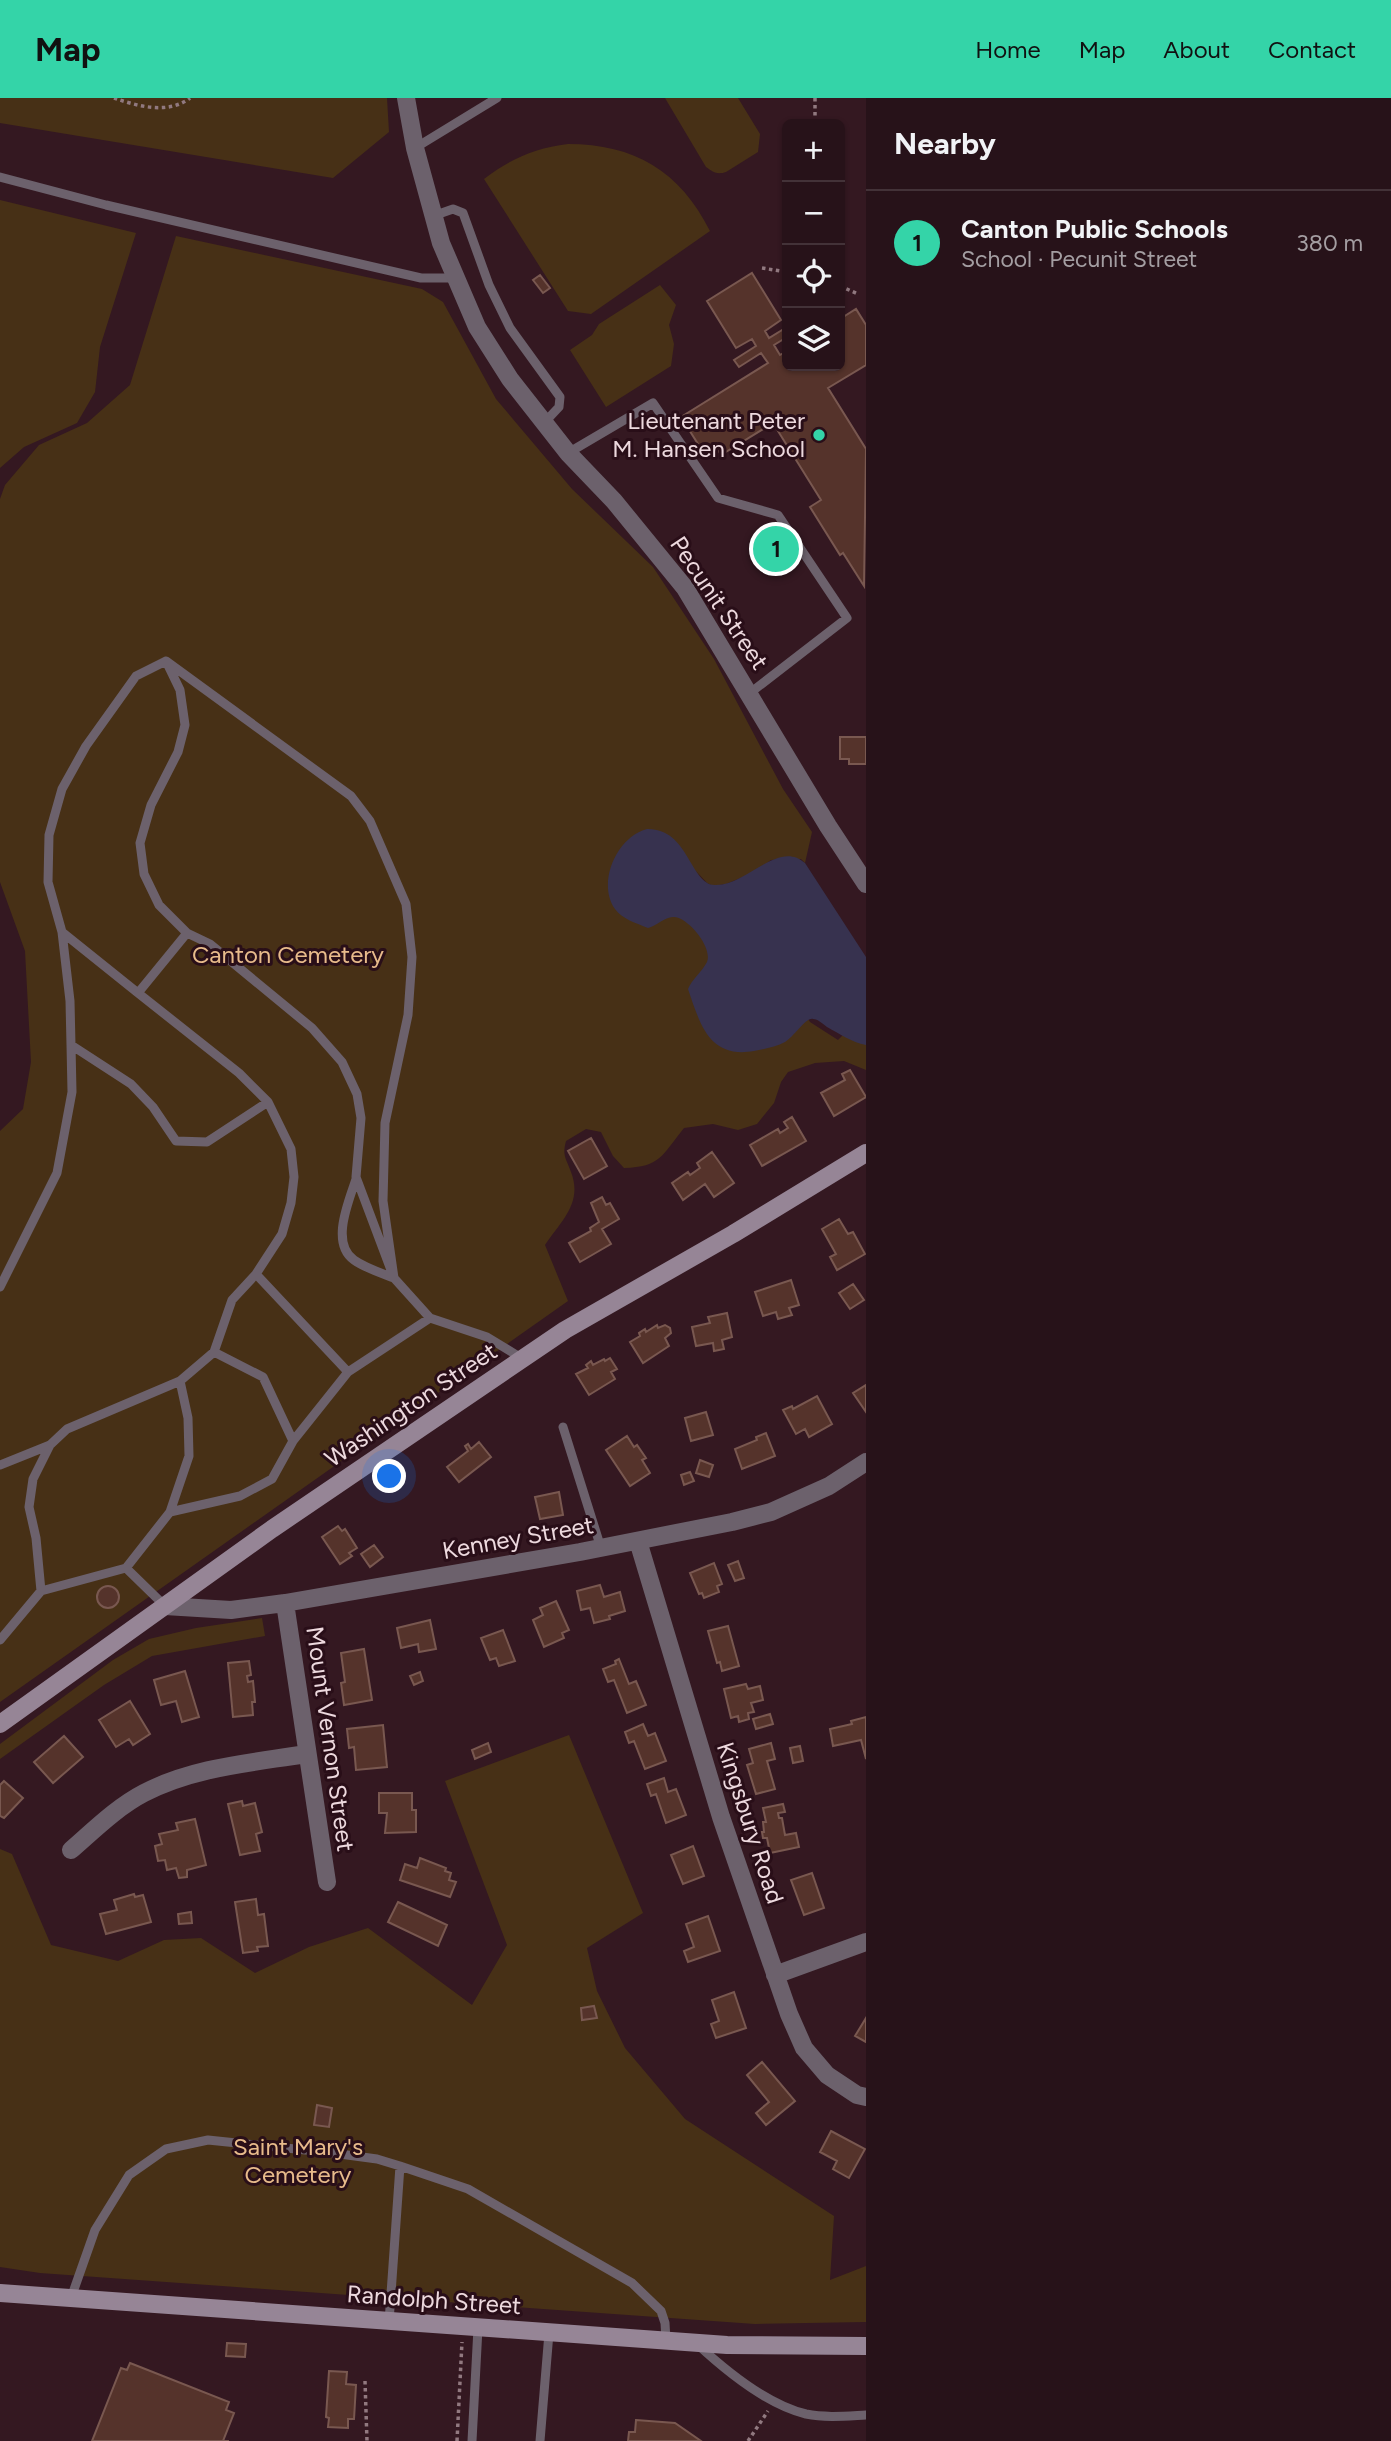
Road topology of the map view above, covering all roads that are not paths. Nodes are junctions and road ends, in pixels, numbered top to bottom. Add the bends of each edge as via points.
1 (406, 98) edge
2 (497, 98) edge
3 (415, 148) junction
4 (0, 177) edge
5 (433, 216) junction
6 (455, 278) junction
7 (544, 423) junction
8 (568, 453) junction
9 (166, 661) junction
10 (750, 693) junction
11 (866, 882) edge
12 (62, 932) junction
13 (187, 933) junction
14 (138, 993) junction
15 (71, 1045) junction
16 (268, 1102) junction
17 (866, 1153) edge
18 (356, 1177) junction
19 (256, 1274) junction
20 (394, 1278) junction
21 (0, 1287) edge
22 (430, 1318) junction
23 (214, 1352) junction
24 (523, 1359) junction
25 (348, 1371) junction
26 (180, 1381) junction
27 (563, 1427) dead end
28 (293, 1441) junction
29 (50, 1445) junction
30 (866, 1462) edge
31 (0, 1465) edge
32 (170, 1512) junction
33 (638, 1541) junction
34 (601, 1548) junction
35 (126, 1568) junction
36 (41, 1591) junction
37 (285, 1602) junction
38 (165, 1606) junction
39 (0, 1640) edge
40 (0, 1724) edge
41 (306, 1754) junction
42 (72, 1850) dead end
43 (327, 1882) dead end
44 (866, 1942) edge
45 (775, 1975) junction
46 (862, 2096) edge
47 (400, 2166) junction
48 (0, 2293) edge
49 (71, 2300) junction
50 (389, 2322) junction
51 (478, 2328) junction
52 (549, 2333) junction
53 (666, 2341) junction
54 (696, 2343) junction
55 (866, 2346) edge
56 (866, 2415) edge
57 (472, 2441) edge
58 (540, 2441) edge

1 - 3 street, Pecunit Street
2 - 3 lane
3 - 5 street, Pecunit Street
4 - 6 lane via 421,278
5 - 6 street, Pecunit Street
5 - 7 lane via 453,209 463,212 510,328 561,397 559,407
6 - 7 street, Pecunit Street via 477,327
7 - 8 street, Pecunit Street
8 - 10 street, Pecunit Street via 685,588
8 - 10 lane via 653,403 718,498 778,515 847,618
9 - 12 lane via 136,676 62,789 49,835 48,882
9 - 13 lane via 180,690 185,725 140,843 144,874 159,905
9 - 20 lane via 351,796 370,821 405,904 412,957 408,1015 385,1123 383,1201
10 - 11 street, Pecunit Street
12 - 14 lane
12 - 15 lane
13 - 14 lane
13 - 18 lane via 210,944 271,993 342,1062 362,1118
14 - 16 lane via 239,1073
15 - 16 lane via 131,1084 176,1141 207,1142
15 - 21 lane via 72,1092 57,1173
16 - 19 lane via 291,1149 294,1177 282,1234
17 - 24 main road, Washington Street
18 - 20 lane
18 - 20 lane via 345,1217 345,1250 357,1263
19 - 23 lane via 232,1300
19 - 25 lane
20 - 22 lane
22 - 24 lane via 486,1336
22 - 25 lane
23 - 26 lane
23 - 28 lane via 263,1377
24 - 38 main road, Washington Street
25 - 28 lane
26 - 29 lane via 67,1429
26 - 32 lane via 190,1456
27 - 34 lane
28 - 32 lane via 272,1479 240,1496
29 - 31 lane
29 - 36 lane via 33,1479 29,1507
30 - 33 street, Kenney Street via 829,1486 771,1512
32 - 35 lane
33 - 34 street, Kenney Street
33 - 45 street, Kingsbury Road via 721,1817
34 - 37 street, Kenney Street
35 - 36 lane
35 - 38 lane
36 - 39 lane
37 - 38 street, Kenney Street via 231,1610
37 - 41 street, Mount Vernon Street
38 - 40 main road, Washington Street
41 - 42 street via 179,1777 142,1794
41 - 43 street, Mount Vernon Street
44 - 45 street
45 - 46 street, Kingsbury Road via 804,2048 827,2075
47 - 49 lane via 377,2159 208,2140 166,2149 129,2175 108,2208 95,2230
47 - 50 lane
47 - 53 lane via 468,2189 632,2283 661,2311
48 - 49 main road, Randolph Street
49 - 50 main road, Randolph Street
50 - 51 main road, Randolph Street
51 - 52 main road, Randolph Street
51 - 57 lane
52 - 53 main road, Randolph Street
52 - 58 lane
53 - 54 main road, Randolph Street
54 - 55 main road, Randolph Street
54 - 56 lane via 775,2402 806,2414

